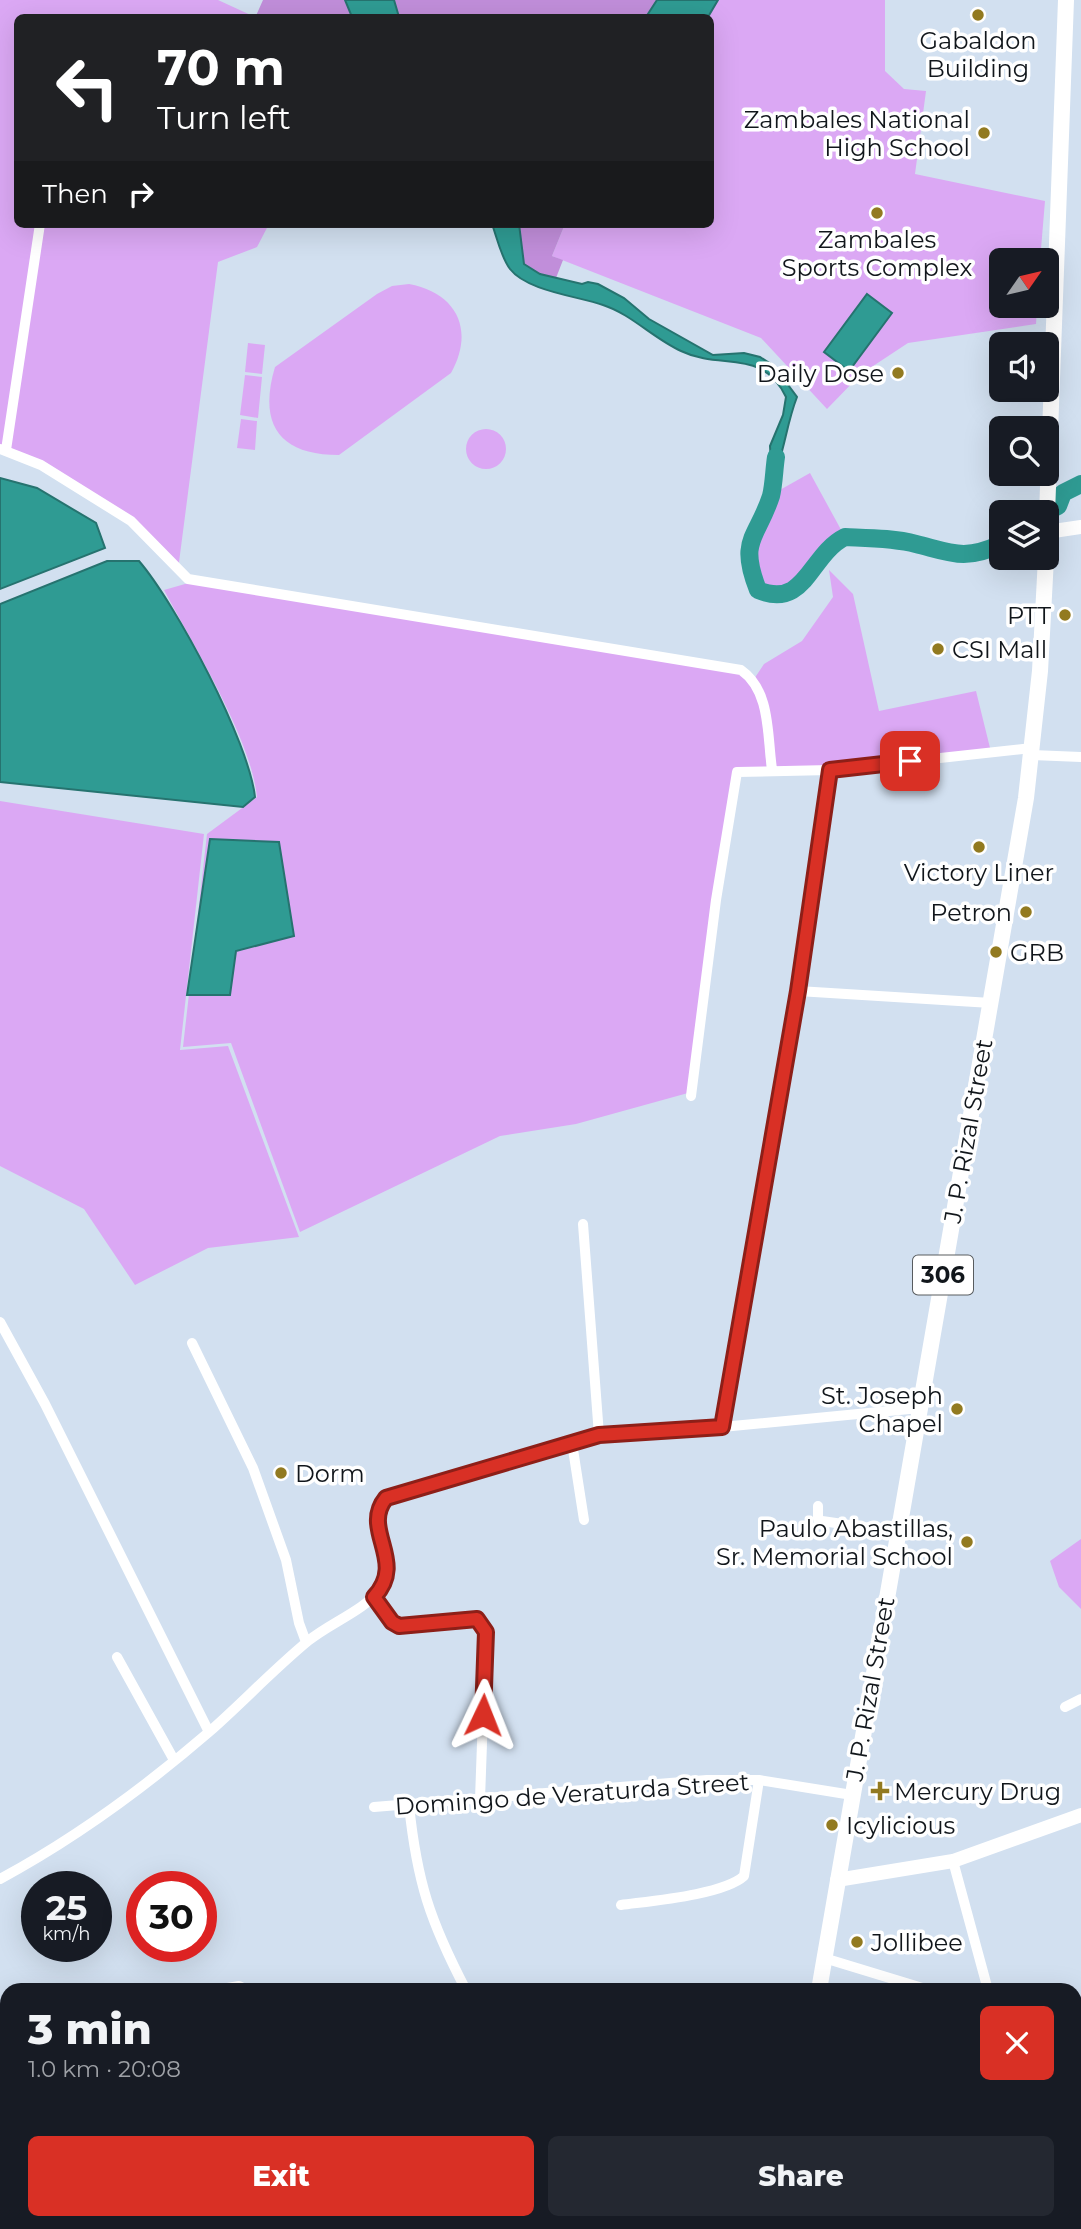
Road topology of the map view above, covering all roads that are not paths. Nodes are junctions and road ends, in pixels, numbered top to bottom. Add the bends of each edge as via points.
1 (1066, 0) edge
2 (39, 228) edge
3 (3, 450) edge
4 (1048, 500) edge
5 (1059, 521) edge
6 (1081, 527) edge
7 (1045, 570) edge
8 (1032, 751) junction
9 (1081, 757) edge
10 (772, 769) junction
11 (830, 770) junction
12 (798, 991) junction
13 (991, 1003) junction
14 (691, 1096) dead end
15 (583, 1224) dead end
16 (0, 1322) edge
17 (192, 1343) dead end
18 (920, 1408) junction
19 (722, 1427) junction
20 (599, 1435) junction
21 (572, 1443) junction
22 (818, 1506) dead end
23 (584, 1520) dead end
24 (898, 1532) junction
25 (374, 1597) junction
26 (306, 1642) junction
27 (117, 1657) dead end
28 (1081, 1699) edge
29 (1065, 1707) dead end
30 (209, 1732) junction
31 (174, 1760) junction
32 (759, 1780) junction
33 (852, 1795) junction
34 (480, 1799) junction
35 (409, 1805) junction
36 (374, 1807) dead end
37 (1081, 1815) edge
38 (953, 1861) junction
39 (0, 1879) edge
40 (837, 1880) junction
41 (621, 1905) dead end
42 (824, 1958) junction
43 (463, 1983) edge
44 (820, 1983) edge
45 (906, 1983) edge
46 (986, 1983) edge

1 - 4 main road
2 - 3 street
3 - 10 street via 41,465 131,521 188,579 741,670 754,679 762,693
5 - 6 main road
7 - 8 main road, J. P. Rizal Street / 306
8 - 9 street
8 - 11 street
8 - 13 main road, J. P. Rizal Street / 306
10 - 11 street
10 - 14 street via 737,772
11 - 12 street
12 - 13 street
12 - 19 street
13 - 18 main road, J. P. Rizal Street / 306
15 - 20 street
16 - 30 street
17 - 26 street via 253,1468 286,1560
18 - 19 street
18 - 24 main road, J. P. Rizal Street / 306
19 - 20 street
20 - 21 street
21 - 23 street
21 - 25 street via 386,1498 378,1508 377,1521 388,1566 383,1587
22 - 24 street via 822,1521
24 - 33 main road, J. P. Rizal Street / 306
25 - 26 street
25 - 34 street via 399,1626 477,1619 483,1624
26 - 30 street
27 - 31 street
28 - 29 street
30 - 31 street
31 - 39 street via 79,1832
32 - 33 street, Domingo de Veraturda Street
32 - 34 street, Domingo de Veraturda Street via 707,1780
32 - 41 street via 744,1876 739,1881 676,1898
33 - 40 main road, J. P. Rizal Street / 306
34 - 35 street, Domingo de Veraturda Street
35 - 36 street, Domingo de Veraturda Street
35 - 43 street via 415,1860 429,1914
37 - 38 main road
38 - 40 main road
38 - 46 street
40 - 42 main road, J. P. Rizal Street / 306
42 - 44 main road, J. P. Rizal Street / 306
42 - 45 street

